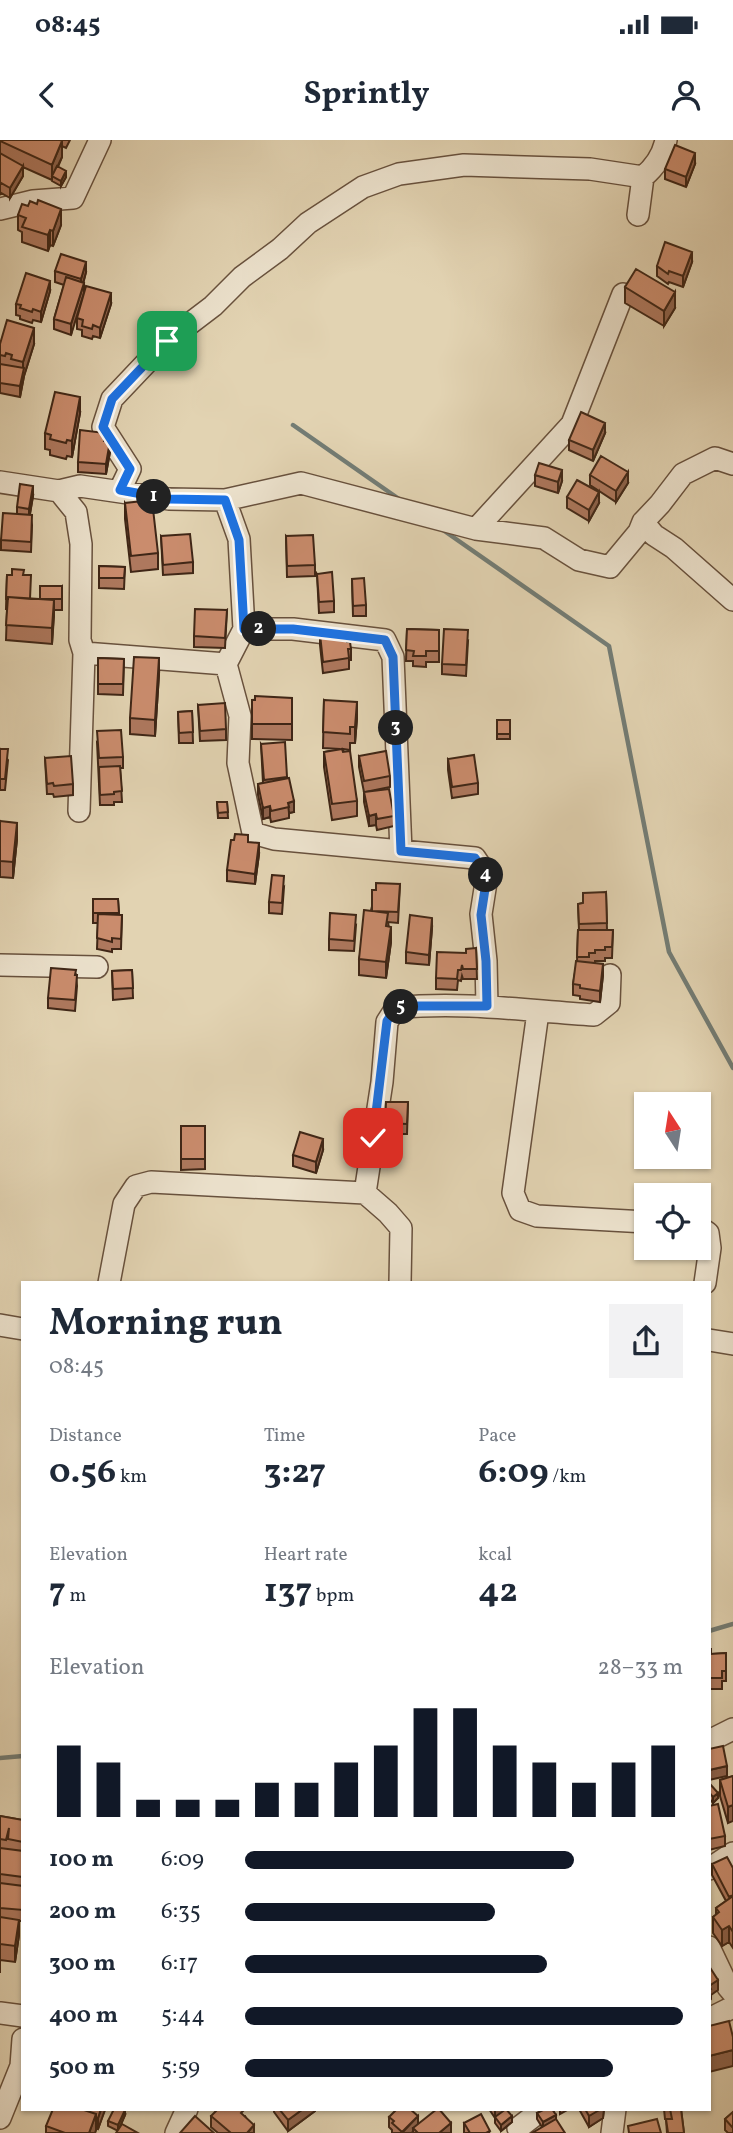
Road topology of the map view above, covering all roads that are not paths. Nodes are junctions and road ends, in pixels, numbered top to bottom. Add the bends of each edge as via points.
1 (100, 140) edge
2 (666, 140) edge
3 (643, 177) junction
4 (0, 209) edge
5 (638, 215) dead end
6 (623, 294) edge
7 (733, 464) edge
8 (0, 482) edge
9 (120, 490) junction
10 (59, 491) junction
11 (225, 500) junction
12 (643, 522) junction
13 (476, 529) junction
14 (733, 600) edge
15 (244, 629) junction
16 (84, 653) junction
17 (226, 664) junction
18 (79, 811) dead end
19 (401, 851) junction
20 (0, 965) edge
21 (97, 967) dead end
22 (610, 975) dead end
23 (487, 1006) junction
24 (538, 1012) junction
25 (365, 1193) junction
26 (634, 1221) edge
27 (708, 1260) edge
28 (109, 1281) edge
29 (400, 1281) edge
30 (705, 1281) edge
31 (0, 1325) edge
32 (21, 1329) edge
33 (711, 1340) edge
34 (733, 1344) edge
35 (733, 1730) edge
36 (711, 1740) edge
37 (733, 1853) edge
38 (711, 1868) edge
39 (711, 1951) edge
40 (733, 1993) edge
41 (733, 2007) edge
42 (0, 2013) edge
43 (21, 2016) edge
44 (711, 2018) edge
45 (21, 2066) edge
46 (186, 2111) edge
47 (540, 2111) edge
48 (615, 2111) edge
49 (0, 2118) edge
50 (518, 2127) dead end
51 (176, 2133) edge
52 (612, 2133) edge

1 - 4 street via 73,198
2 - 3 street via 653,169
3 - 5 street
3 - 9 street via 590,169 464,165 399,174 351,194 242,277 159,349 112,399 103,427 130,469
6 - 13 street via 572,424
7 - 12 street via 715,458 682,474
8 - 10 street
9 - 10 street via 80,486
9 - 11 street via 169,499
10 - 16 street via 76,512 81,544 80,640
11 - 13 street via 301,483
11 - 15 street via 239,540
12 - 13 street via 610,567 579,560 544,538
12 - 14 street
15 - 17 street
15 - 19 street via 293,629 385,640 393,657
16 - 17 street
16 - 18 street
17 - 19 street via 240,716 238,762 253,833
19 - 23 street via 475,858 487,876 481,915
20 - 21 street
22 - 24 street via 609,1003 594,1015
23 - 24 street
23 - 25 street via 396,1008 387,1021
24 - 26 street via 513,1194 520,1210 537,1216
25 - 28 street via 151,1182 136,1186 124,1204
25 - 29 street via 401,1228
27 - 30 street
31 - 32 street
33 - 34 street
35 - 36 street
37 - 38 street
39 - 40 street
41 - 44 street
42 - 43 street
45 - 49 street
46 - 51 street
47 - 50 street
48 - 52 street

